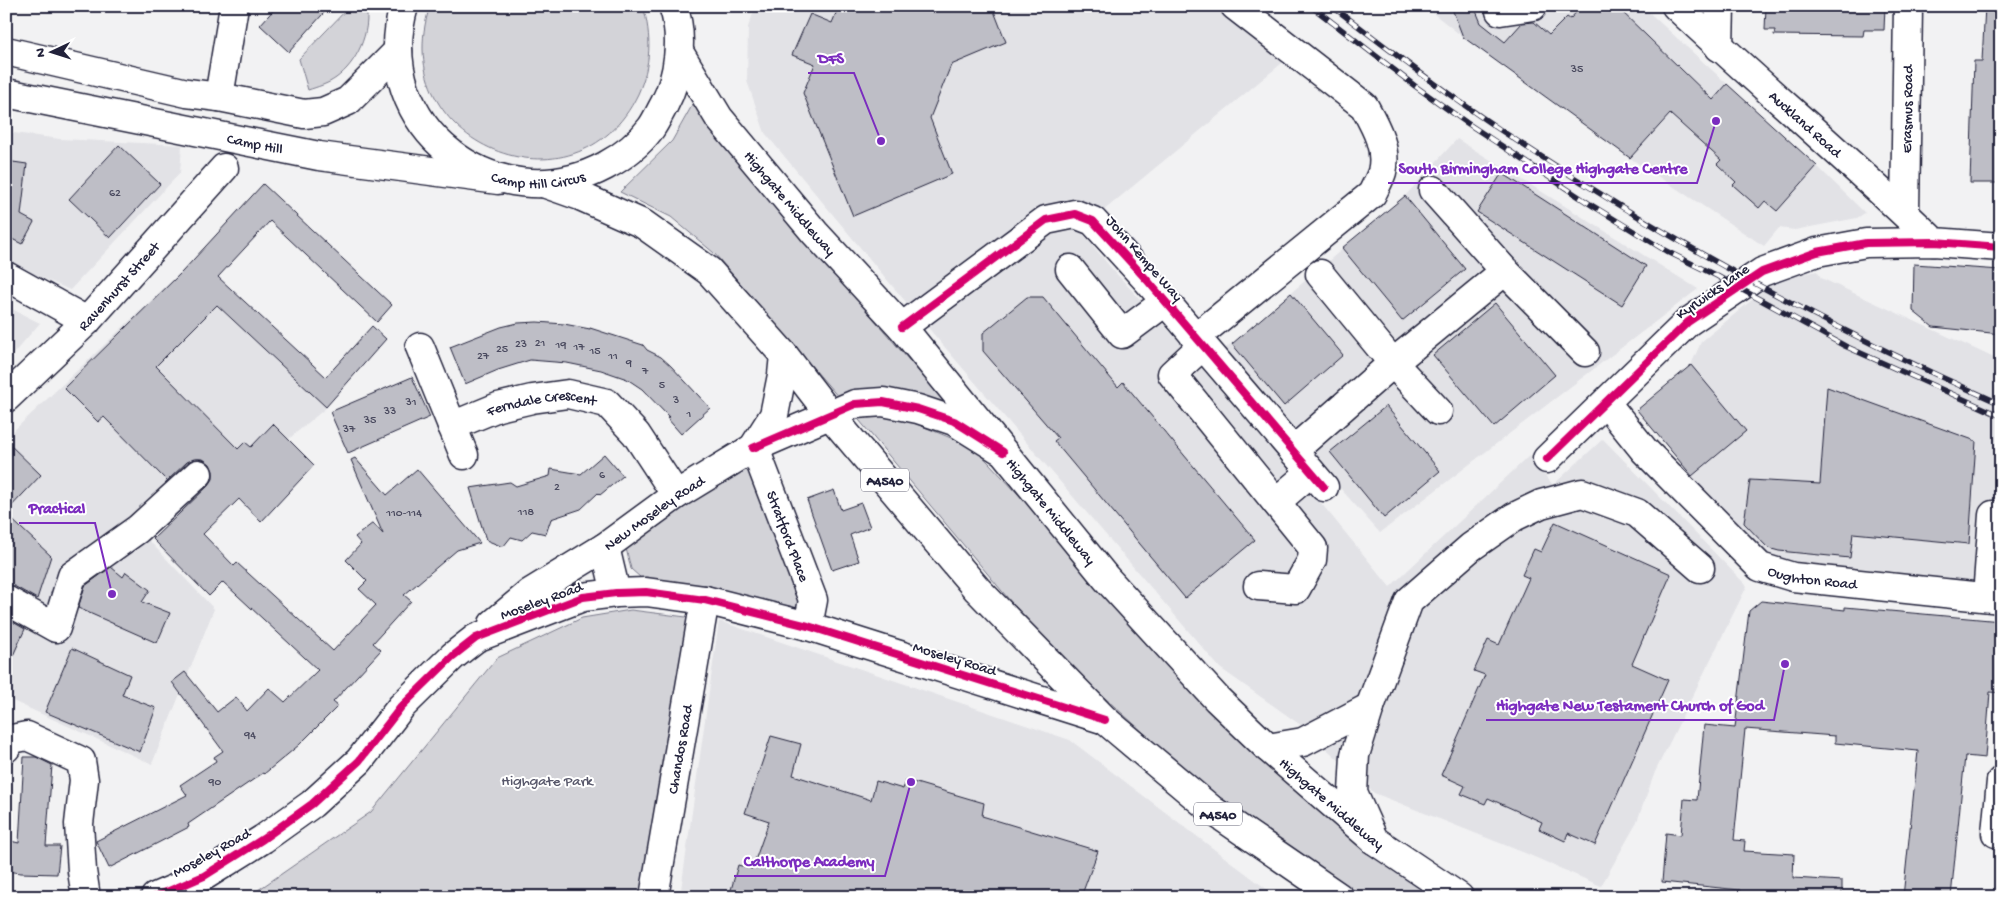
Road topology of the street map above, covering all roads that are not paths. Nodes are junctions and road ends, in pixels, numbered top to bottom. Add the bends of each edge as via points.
1 (234, 6) edge
2 (1235, 6) edge
3 (1533, 6) edge
4 (1676, 6) edge
5 (1720, 6) edge
6 (1908, 6) edge
7 (677, 9) edge
8 (1500, 11) dead end
9 (398, 12) edge
10 (1720, 47) junction
11 (6, 51) edge
12 (398, 51) junction
13 (679, 52) junction
14 (6, 93) edge
15 (220, 97) junction
16 (224, 168) dead end
17 (504, 180) junction
18 (546, 184) junction
19 (1433, 190) dead end
20 (1904, 213) junction
21 (1934, 242) junction
22 (2001, 247) edge
23 (1070, 269) dead end
24 (1505, 271) junction
25 (1320, 274) dead end
26 (6, 276) edge
27 (1165, 302) junction
28 (88, 321) junction
29 (902, 327) junction
30 (1199, 342) junction
31 (420, 347) dead end
32 (1585, 352) dead end
33 (784, 355) junction
34 (1393, 363) junction
35 (6, 398) edge
36 (1606, 403) junction
37 (1438, 411) dead end
38 (830, 416) junction
39 (452, 426) junction
40 (753, 448) junction
41 (1293, 451) junction
42 (1003, 452) junction
43 (464, 455) dead end
44 (1547, 459) dead end
45 (198, 474) dead end
46 (676, 495) junction
47 (1276, 502) junction
48 (2001, 516) edge
49 (605, 547) junction
50 (1700, 568) dead end
51 (1258, 586) dead end
52 (616, 592) junction
53 (1994, 598) edge
54 (6, 600) edge
55 (705, 600) junction
56 (808, 626) junction
57 (476, 638) junction
58 (1370, 707) junction
59 (1105, 720) junction
60 (6, 748) edge
61 (1268, 748) junction
62 (2001, 781) edge
63 (1996, 832) dead end
64 (1374, 840) junction
65 (86, 897) edge
66 (155, 897) edge
67 (654, 897) edge
68 (1339, 897) edge
69 (1459, 897) edge

1 - 15 main road
2 - 30 main road via 1364,106 1383,146 1382,172 1372,194
3 - 8 main road
4 - 10 main road, Auckland Road
5 - 10 main road
6 - 20 main road, Erasmus Road
7 - 13 main road, Camp Hill Circus
9 - 12 main road, Camp Hill Circus
10 - 20 main road, Auckland Road
11 - 15 main road via 187,93
12 - 15 main road via 348,101 323,112 304,114
12 - 17 main road, Camp Hill Circus via 410,101 438,143 480,172
13 - 18 main road, Camp Hill Circus via 671,92 663,107 651,128 622,157 586,176
13 - 29 main road, Highgate Middleway via 719,118 815,233
14 - 17 main road, Camp Hill via 319,156
16 - 28 main road, Ravenhurst Street
17 - 18 main road, Camp Hill Circus
18 - 33 main road, A4540 via 643,224 709,270
19 - 24 main road
20 - 21 main road, Auckland Road
21 - 22 main road, Kyrwicks Lane
21 - 36 main road, Kyrwicks Lane via 1866,243 1816,252 1762,272 1688,322
23 - 27 main road via 1122,334
24 - 32 main road
24 - 34 main road
25 - 34 main road
26 - 28 main road
27 - 29 main road, John Kempe Way via 1093,221 1075,214 1046,220
27 - 30 main road, John Kempe Way
28 - 35 main road, Ravenhurst Street
29 - 42 main road, Highgate Middleway
30 - 41 main road, John Kempe Way
30 - 47 main road via 1172,374
31 - 39 main road
33 - 38 main road, A4540
33 - 40 main road, New Moseley Road via 774,415
34 - 37 main road
34 - 41 main road
36 - 44 main road, Kyrwicks Lane
36 - 53 main road, Oughton Road via 1644,450 1760,568 1793,577
38 - 40 main road
38 - 42 main road via 855,404 883,402 918,409 954,421
38 - 59 main road, A4540 via 976,588
39 - 43 main road
39 - 46 main road, Ferndale Crescent via 498,407 532,399 568,394 607,402 636,434
40 - 46 main road, New Moseley Road
40 - 56 main road, Stratford Place via 813,600
41 - 47 main road, John Kempe Way via 1318,480
42 - 61 main road, Highgate Middleway via 1106,578 1217,699
45 - 54 main road via 138,529 72,576 56,628
46 - 49 main road, New Moseley Road
47 - 51 main road via 1312,545 1314,553 1296,589
48 - 53 main road via 1993,515
49 - 52 main road
49 - 57 main road, New Moseley Road via 530,593
50 - 58 main road via 1637,513 1582,493 1541,504 1514,517 1471,547 1409,601
52 - 55 main road, Moseley Road via 646,592
52 - 57 main road, Moseley Road via 583,597
55 - 56 main road, Moseley Road
55 - 67 main road, Chandos Road
56 - 59 main road, Moseley Road
57 - 66 main road, Moseley Road via 401,707 359,761 312,804 204,876
58 - 61 main road via 1303,742
58 - 64 main road via 1355,755 1353,793
59 - 68 main road, A4540 via 1212,810
60 - 65 main road via 12,739 27,736 81,760 84,780 79,824
61 - 64 main road, Highgate Middleway
62 - 63 main road
64 - 69 main road, Highgate Middleway

